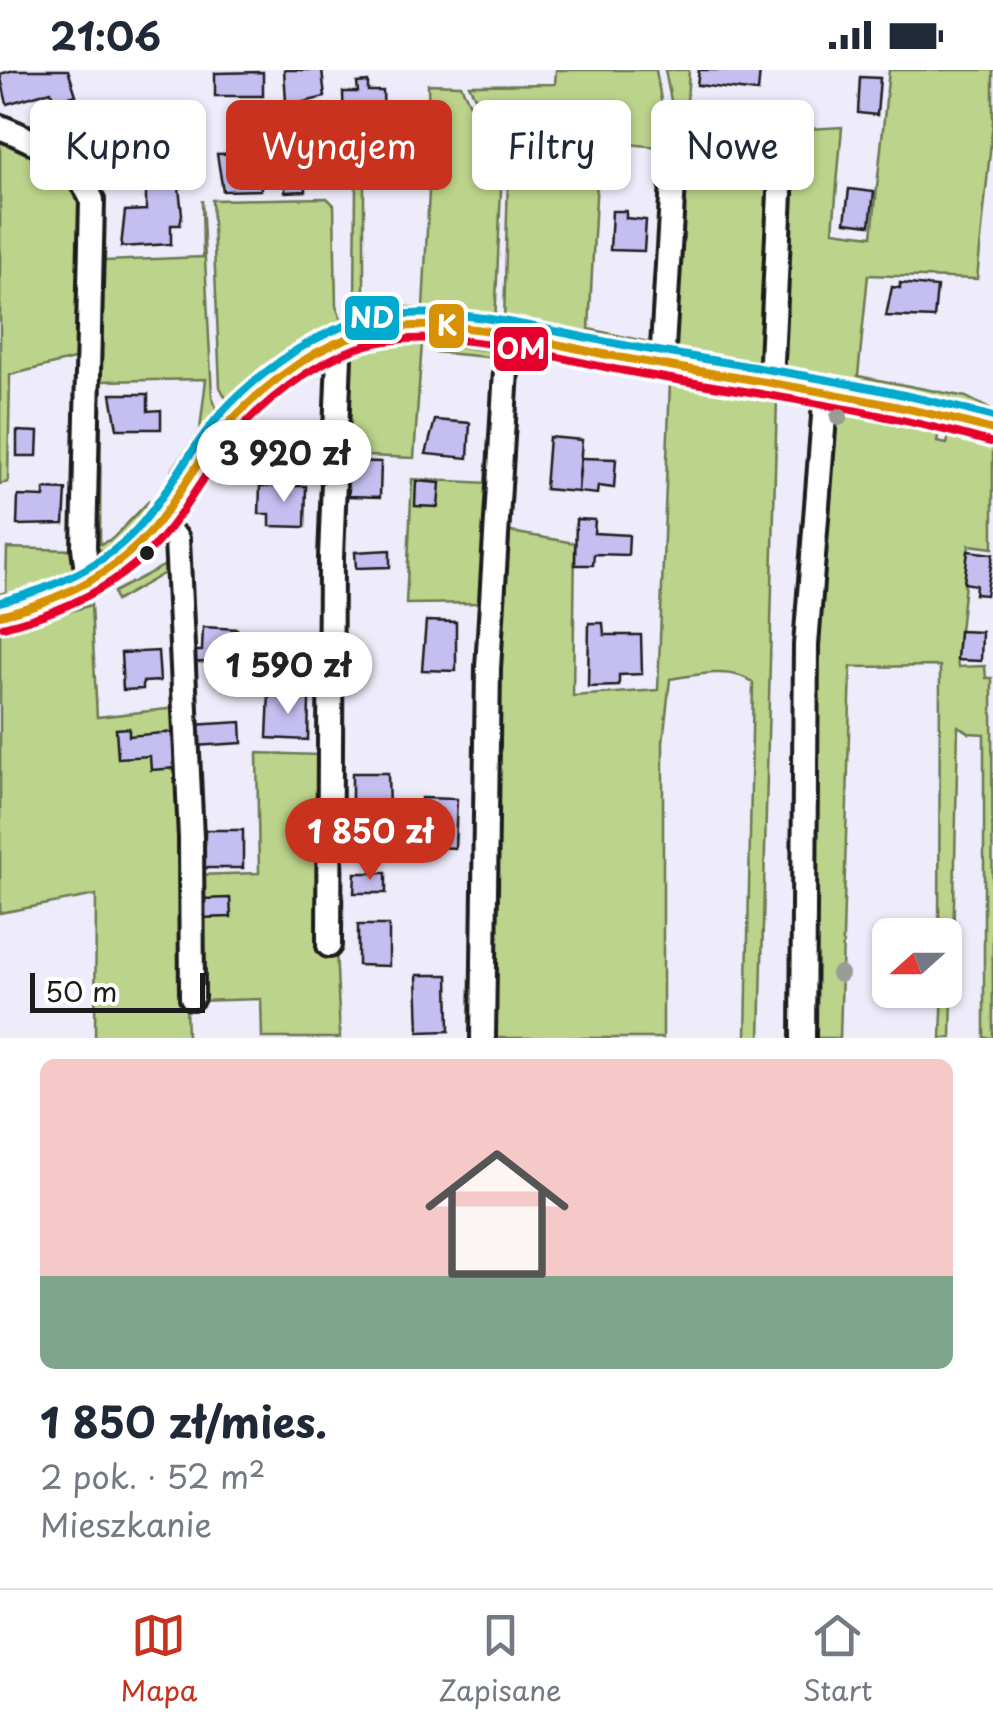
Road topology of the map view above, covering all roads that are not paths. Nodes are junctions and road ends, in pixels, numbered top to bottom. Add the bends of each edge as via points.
1 (0, 127) edge
2 (672, 190) edge
3 (780, 190) edge
4 (508, 338) junction
5 (335, 345) junction
6 (662, 364) junction
7 (771, 382) junction
8 (826, 391) junction
9 (993, 430) edge
10 (159, 523) junction
11 (96, 579) junction
12 (0, 615) edge
13 (329, 946) dead end
14 (192, 997) dead end
15 (482, 1038) edge
16 (803, 1038) edge

1 - 11 street via 61,159 92,200 84,547
2 - 6 street
3 - 7 street
4 - 5 street via 386,328
4 - 6 street
4 - 15 street via 488,668
5 - 10 street via 236,415
5 - 13 street
6 - 7 street
7 - 8 street
8 - 9 street
8 - 16 street via 806,644
10 - 11 street
10 - 14 street via 177,539
11 - 12 street

